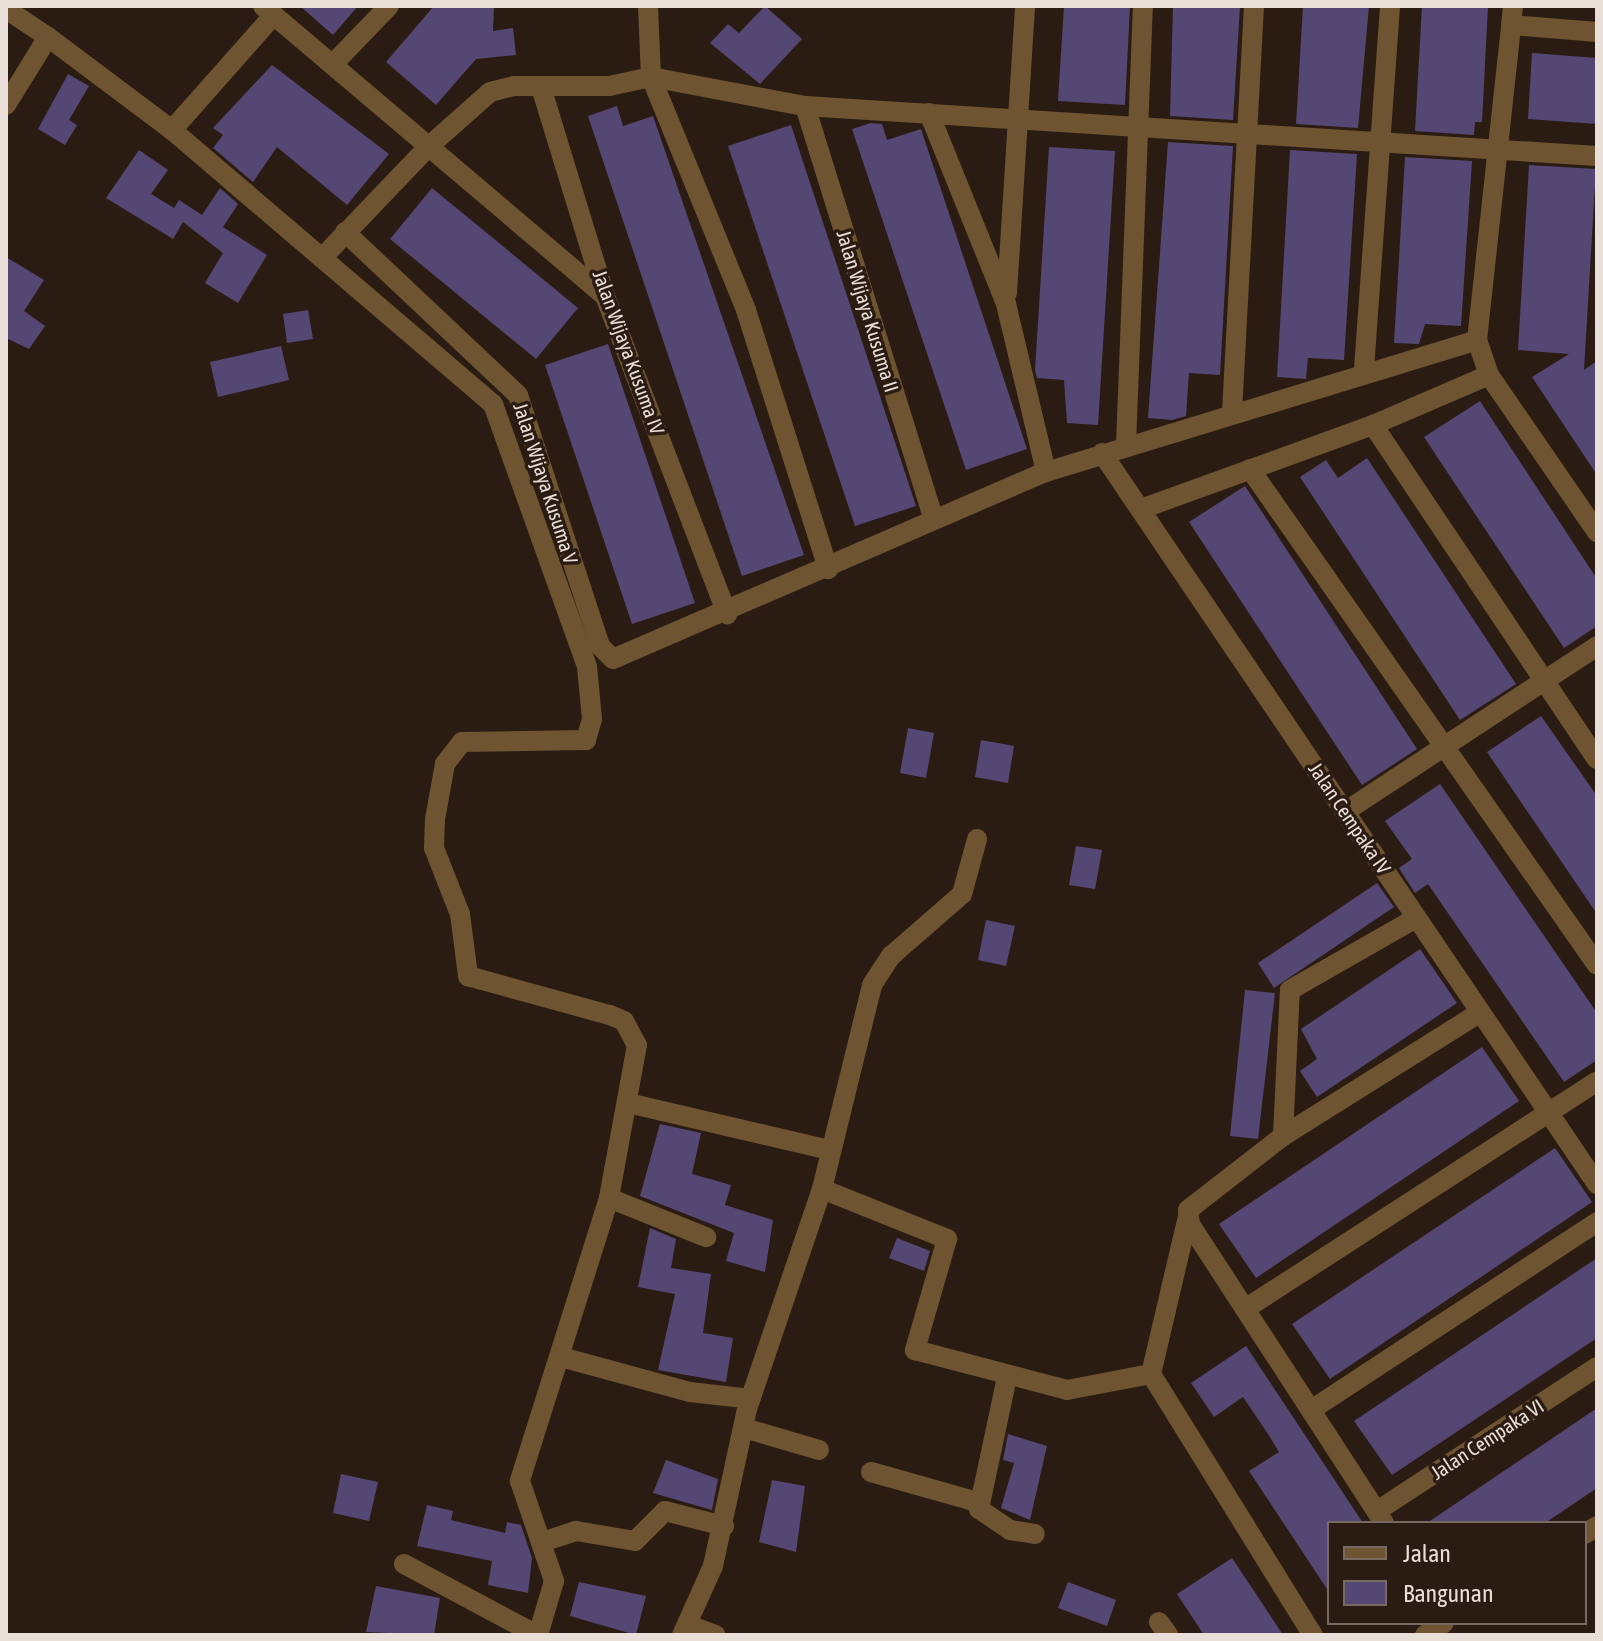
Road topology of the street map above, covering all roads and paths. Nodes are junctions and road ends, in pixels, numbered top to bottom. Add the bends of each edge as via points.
1 (11, 6) edge
2 (389, 6) edge
3 (648, 6) edge
4 (1025, 6) edge
5 (1143, 6) edge
6 (1254, 6) edge
7 (1390, 6) edge
8 (6, 9) edge
9 (268, 11) edge
10 (1512, 16) edge
11 (26, 22) junction
12 (1597, 32) edge
13 (48, 37) junction
14 (336, 61) junction
15 (651, 77) junction
16 (541, 87) junction
17 (6, 105) edge
18 (805, 106) junction
19 (929, 113) junction
20 (1015, 119) junction
21 (1136, 125) junction
22 (172, 130) junction
23 (1251, 135) junction
24 (1379, 143) junction
25 (427, 148) junction
26 (1500, 153) junction
27 (1597, 156) edge
28 (345, 232) junction
29 (322, 258) junction
30 (605, 296) junction
31 (1006, 304) junction
32 (1477, 340) junction
33 (1364, 369) junction
34 (1489, 375) junction
35 (1232, 412) junction
36 (1373, 425) junction
37 (1126, 445) junction
38 (1102, 453) junction
39 (1250, 469) junction
40 (1046, 472) junction
41 (1141, 509) junction
42 (933, 516) junction
43 (1597, 532) edge
44 (828, 569) junction
45 (727, 614) junction
46 (1597, 646) edge
47 (1546, 683) junction
48 (1448, 746) junction
49 (1597, 759) edge
50 (1346, 811) junction
51 (977, 839) dead end
52 (1416, 918) junction
53 (1597, 965) edge
54 (1479, 1013) junction
55 (1597, 1081) edge
56 (628, 1103) junction
57 (1548, 1112) junction
58 (1283, 1136) junction
59 (830, 1150) junction
60 (1597, 1184) edge
61 (822, 1189) junction
62 (609, 1198) junction
63 (1188, 1216) junction
64 (1597, 1222) edge
65 (706, 1237) dead end
66 (1245, 1309) junction
67 (561, 1357) junction
68 (1597, 1367) edge
69 (1151, 1374) junction
70 (1007, 1377) junction
71 (751, 1399) junction
72 (1311, 1410) junction
73 (744, 1428) junction
74 (819, 1450) dead end
75 (871, 1472) dead end
76 (978, 1502) junction
77 (1381, 1517) edge
78 (724, 1526) junction
79 (1035, 1534) dead end
80 (542, 1542) junction
81 (404, 1564) dead end
82 (685, 1630) edge
83 (537, 1635) edge
84 (715, 1635) edge
85 (1313, 1635) edge

1 - 11 street
2 - 14 street
3 - 15 street
4 - 20 street
5 - 21 street
6 - 23 street
7 - 24 street
8 - 11 street
9 - 14 street
9 - 22 street
10 - 12 street
10 - 26 street
11 - 13 street
13 - 17 street
13 - 22 street
14 - 25 street
15 - 16 street via 631,84
15 - 18 street
15 - 44 street via 746,310
16 - 25 street via 490,92
16 - 30 street, Jalan Wijaya Kusuma IV
18 - 19 street
18 - 42 street, Jalan Wijaya Kusuma II
19 - 20 street
19 - 31 street
20 - 21 street
20 - 31 street
21 - 23 street
21 - 37 street
22 - 29 street
23 - 24 street
23 - 35 street
24 - 26 street
24 - 33 street
25 - 28 street
25 - 30 street
26 - 27 street
26 - 32 street
28 - 29 street
28 - 45 street, Jalan Wijaya Kusuma V via 518,395 608,657
29 - 56 street via 500,415 587,667 591,728 574,744 462,742 445,764 434,848 460,914 468,976 624,1021 637,1045
30 - 45 street, Jalan Wijaya Kusuma IV
31 - 40 street
32 - 33 street
32 - 34 street
33 - 35 street
34 - 36 street
34 - 43 street
35 - 37 street
36 - 39 street
36 - 47 street
37 - 38 street
38 - 40 street
38 - 41 street, Jalan Cempaka IV
39 - 41 street
39 - 48 street
40 - 42 street
41 - 50 street, Jalan Cempaka IV
42 - 44 street
44 - 45 street
46 - 47 street
47 - 48 street
47 - 49 street
48 - 50 street
48 - 53 street
50 - 52 street, Jalan Cempaka IV
51 - 59 street via 962,894 891,956 872,985
52 - 54 street, Jalan Cempaka IV
52 - 58 street via 1290,990
54 - 57 street, Jalan Cempaka IV
54 - 58 street
55 - 57 street
56 - 59 street
56 - 62 street
57 - 60 street, Jalan Cempaka IV
57 - 66 street
58 - 63 street via 1198,1196
59 - 61 street
61 - 70 street via 947,1239 915,1350
61 - 71 street
62 - 65 street
62 - 67 street
63 - 66 street
63 - 69 street
64 - 72 street
66 - 72 street
67 - 71 street via 690,1392
67 - 80 street via 520,1481
68 - 77 street, Jalan Cempaka VI
69 - 70 street via 1067,1390
69 - 85 street
70 - 76 street
71 - 73 street
72 - 77 street
73 - 74 street
73 - 78 street
75 - 76 street
76 - 79 street via 981,1515
78 - 80 street via 665,1511 635,1541 576,1531
78 - 82 street
80 - 83 street via 554,1581
81 - 83 street
82 - 84 street

